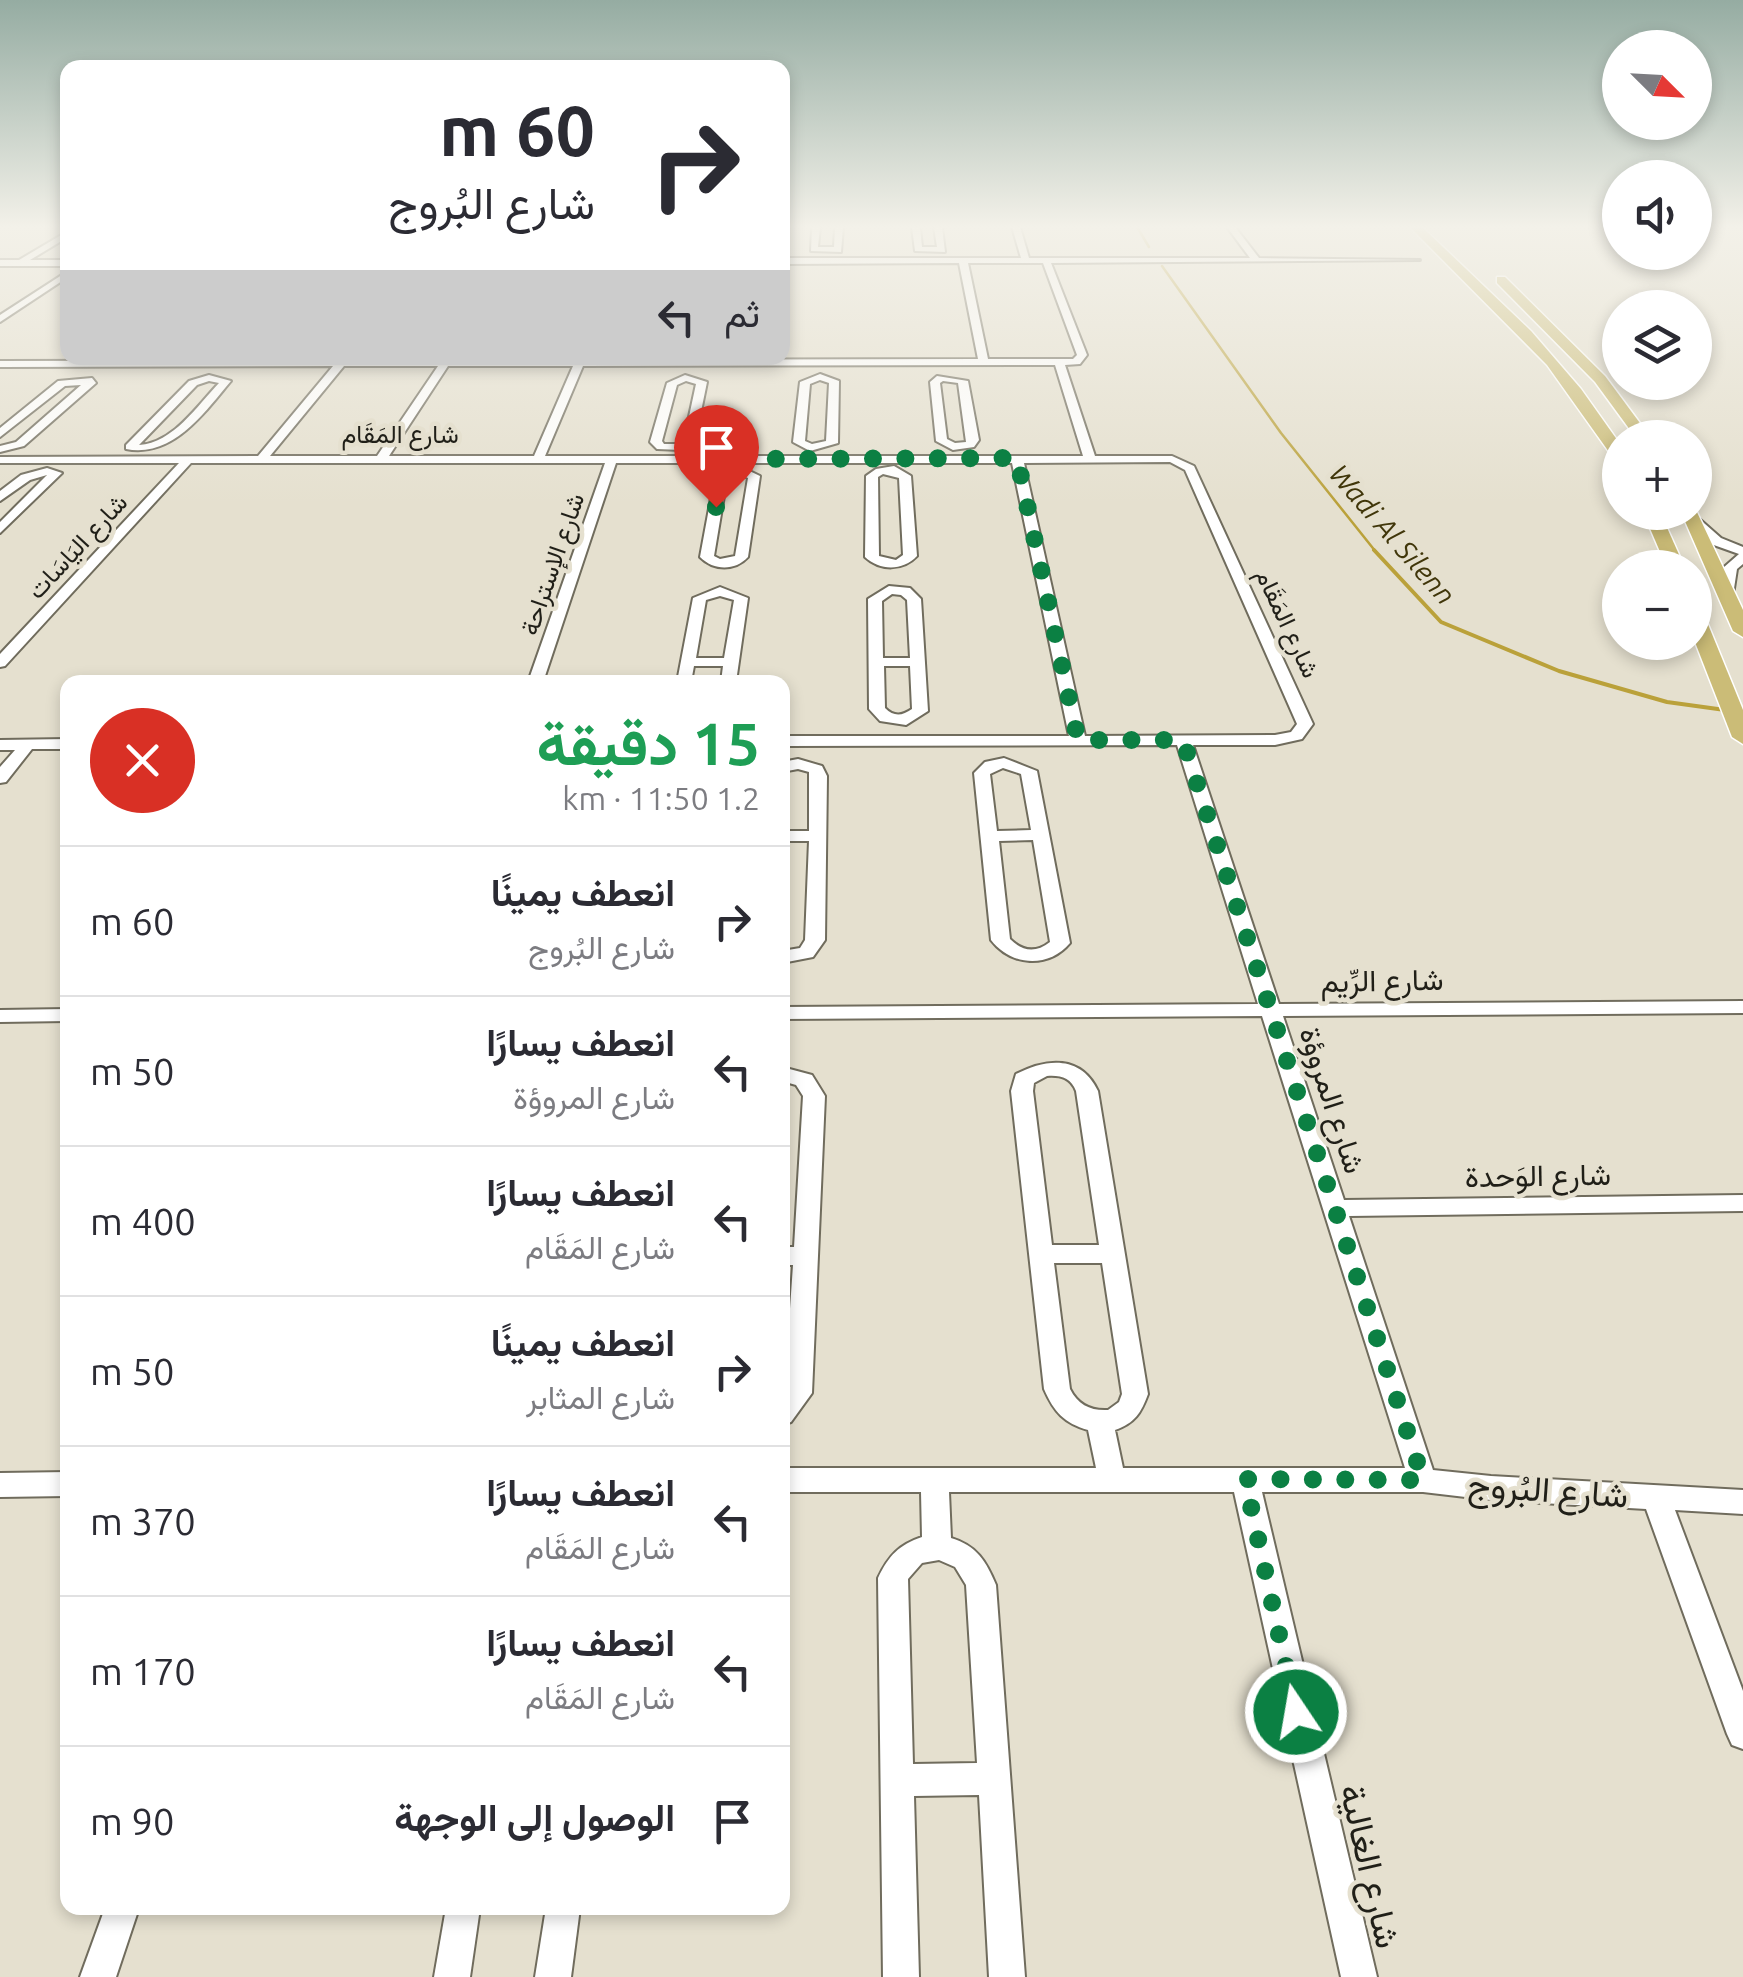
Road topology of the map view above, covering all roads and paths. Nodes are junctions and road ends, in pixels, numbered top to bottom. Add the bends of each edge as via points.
1 (975, 319) edge
2 (1068, 319) edge
3 (1512, 319) edge
4 (1540, 319) edge
5 (790, 362) edge
6 (984, 362) junction
7 (60, 363) edge
8 (1059, 363) junction
9 (0, 364) edge
10 (347, 365) edge
11 (444, 365) edge
12 (572, 365) edge
13 (802, 416) junction
14 (833, 416) junction
15 (939, 417) junction
16 (969, 417) junction
17 (20, 418) junction
18 (51, 418) junction
19 (157, 418) junction
20 (190, 418) junction
21 (663, 418) junction
22 (694, 418) junction
23 (1630, 420) edge
24 (1602, 431) edge
25 (0, 434) edge
26 (0, 450) edge
27 (960, 453) junction
28 (670, 454) junction
29 (815, 454) junction
30 (136, 455) junction
31 (1017, 458) junction
32 (1090, 458) junction
33 (262, 459) junction
34 (382, 459) junction
35 (538, 459) junction
36 (612, 459) junction
37 (0, 460) edge
38 (58, 460) junction
39 (188, 460) junction
40 (888, 464) junction
41 (739, 465) junction
42 (46, 471) junction
43 (0, 498) edge
44 (749, 506) junction
45 (872, 506) junction
46 (907, 506) junction
47 (23, 507) junction
48 (716, 507) junction
49 (0, 508) edge
50 (0, 529) edge
51 (1698, 530) edge
52 (1705, 530) edge
53 (1743, 554) edge
54 (1728, 592) junction
55 (1743, 631) edge
56 (1712, 660) edge
57 (688, 662) junction
58 (731, 662) junction
59 (876, 662) junction
60 (918, 662) junction
61 (0, 663) edge
62 (538, 675) edge
63 (685, 675) edge
64 (729, 675) edge
65 (899, 721) junction
66 (1743, 737) edge
67 (900, 740) junction
68 (1001, 740) junction
69 (1078, 740) junction
70 (1183, 740) junction
71 (791, 741) edge
72 (60, 744) edge
73 (0, 745) edge
74 (27, 745) junction
75 (1004, 763) junction
76 (790, 765) edge
77 (0, 778) edge
78 (1042, 835) junction
79 (790, 836) edge
80 (818, 836) junction
81 (989, 836) junction
82 (790, 955) edge
83 (1743, 1007) edge
84 (1271, 1012) junction
85 (790, 1013) edge
86 (60, 1015) edge
87 (0, 1016) edge
88 (790, 1076) edge
89 (1743, 1203) edge
90 (1334, 1208) junction
91 (1041, 1254) junction
92 (1113, 1254) junction
93 (794, 1256) edge
94 (790, 1404) edge
95 (1100, 1422) junction
96 (1245, 1479) junction
97 (790, 1480) edge
98 (934, 1480) junction
99 (1112, 1480) junction
100 (1423, 1480) junction
101 (60, 1484) edge
102 (0, 1485) edge
103 (1656, 1498) junction
104 (1743, 1502) edge
105 (937, 1546) junction
106 (1743, 1734) edge
107 (897, 1780) junction
108 (994, 1780) junction
109 (120, 1915) edge
110 (463, 1915) edge
111 (561, 1915) edge
112 (98, 1977) edge
113 (452, 1977) edge
114 (553, 1977) edge
115 (901, 1977) edge
116 (1007, 1977) edge
117 (1358, 1977) edge

1 - 6 street
2 - 8 street via 1082,355
3 - 24 main road via 1546,352
4 - 23 main road via 1590,367
5 - 6 street
6 - 8 street
7 - 9 street
8 - 32 street
10 - 33 street
11 - 34 street
12 - 35 street
13 - 14 street
13 - 14 street via 805,381 820,377 834,381
13 - 29 street via 800,444
14 - 29 street via 832,443
15 - 16 street
15 - 16 street via 935,382 945,377 962,381
15 - 27 street via 942,441
16 - 27 street via 972,444
17 - 18 street
17 - 18 street via 62,383 92,381
17 - 25 street
18 - 26 street via 20,444
19 - 20 street
19 - 20 street via 195,382 226,380
19 - 30 street via 131,443
20 - 30 street via 160,446
21 - 22 street
21 - 22 street via 672,383 689,378 702,382
21 - 28 street via 657,444
22 - 28 street via 689,443
27 - 31 street, شارع المَقَام
27 - 40 street, شارع المَقَام
28 - 36 street, شارع المَقَام
28 - 41 street, شارع المَقَام
29 - 40 street, شارع المَقَام
29 - 41 street, شارع المَقَام
30 - 38 street, شارع المَقَام
30 - 39 street, شارع المَقَام
31 - 32 street, شارع المَقَام
31 - 69 street
32 - 70 street, شارع المَقَام via 1162,458 1188,466 1305,724 1300,734 1282,740
33 - 34 street, شارع المَقَام
33 - 39 street, شارع المَقَام
34 - 35 street, شارع المَقَام
35 - 36 street, شارع المَقَام
36 - 62 street, شارع الإستراحة
37 - 38 street, شارع المَقَام
38 - 42 street
39 - 61 street, شارع اليَاسَات
40 - 45 street via 872,474
40 - 46 street via 905,474
41 - 44 street via 754,476
41 - 48 street via 721,476
42 - 43 street via 23,477
42 - 47 street via 56,475
44 - 48 street
44 - 48 street via 741,557 724,564 707,557
45 - 46 street
45 - 46 street via 872,556 889,564 909,558
47 - 49 street
47 - 50 street
51 - 54 main road
52 - 53 street
53 - 54 street via 1730,568
54 - 55 main road
56 - 66 main road
57 - 58 street
57 - 58 street via 700,598 720,592 741,598
57 - 63 street
58 - 64 street
59 - 60 street
59 - 60 street via 876,596 894,590 914,597
59 - 65 street via 879,713
60 - 65 street via 920,711
65 - 67 street
67 - 68 street, شارع المَقَام
67 - 71 street, شارع المَقَام
68 - 69 street, شارع المَقَام
68 - 75 street
69 - 70 street, شارع المَقَام
70 - 84 street, شارع المروؤة
71 - 76 street, شارع المَقَام
72 - 74 street
73 - 74 street
74 - 77 street
75 - 78 street via 1030,771
75 - 81 street via 982,773
76 - 80 street, شارع المَقَام via 819,772
78 - 81 street
78 - 81 street via 1060,943 1038,956 1003,944
79 - 80 street
80 - 82 street, شارع المَقَام via 814,945
83 - 84 street, شارع الرِّيم
84 - 85 street, شارع الرِّيم
84 - 90 street, شارع المروؤة
86 - 87 street
88 - 93 street via 804,1080 814,1096
89 - 90 street, شارع الوَحدة
90 - 100 street, شارع المروؤة
91 - 92 street
91 - 92 street via 1022,1085 1029,1075 1052,1068 1076,1074 1086,1085
91 - 95 street via 1060,1399 1075,1416
92 - 95 street via 1135,1394 1129,1411
93 - 94 street via 799,1393
95 - 99 street
96 - 99 street, شارع البُروج
96 - 100 street, شارع البُروج
96 - 117 street, شارع الغالية
97 - 98 street, شارع البُروج
98 - 99 street, شارع البُروج
98 - 105 street
100 - 103 street, شارع البُروج
101 - 102 street
103 - 104 street, شارع البُروج
103 - 106 street
105 - 107 street via 904,1558 893,1578
105 - 108 street via 962,1554 978,1573
107 - 108 street
107 - 115 street
108 - 116 street
109 - 112 street
110 - 113 street
111 - 114 street

